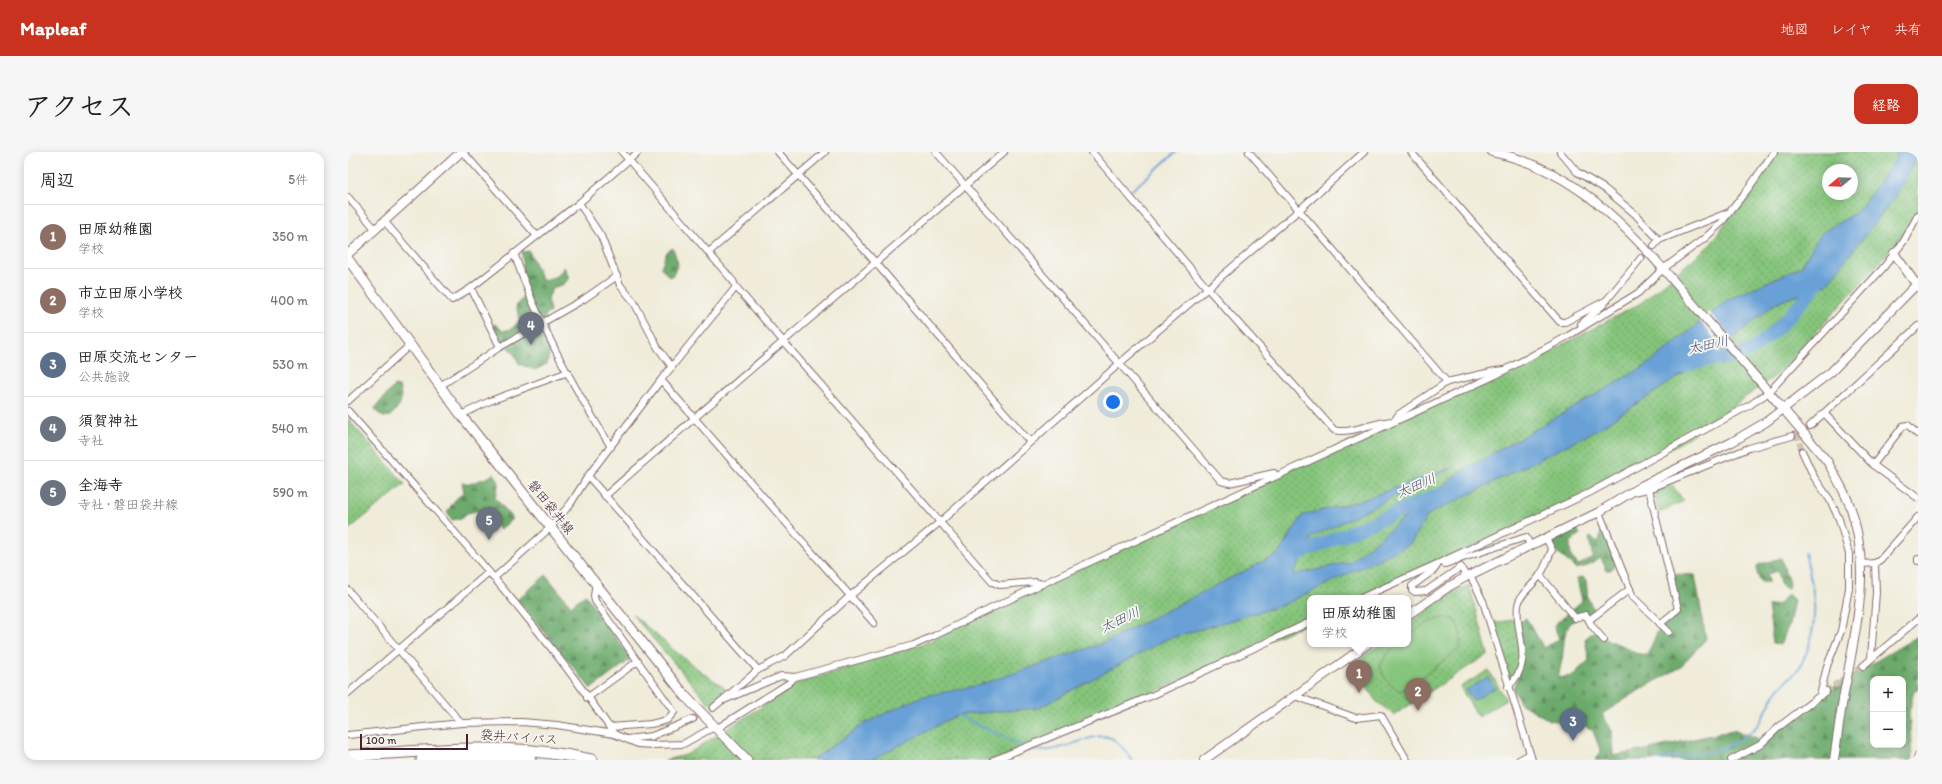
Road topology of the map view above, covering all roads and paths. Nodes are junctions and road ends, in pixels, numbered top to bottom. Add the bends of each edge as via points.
1 (462, 152) edge
2 (622, 152) edge
3 (638, 152) edge
4 (778, 152) edge
5 (825, 152) edge
6 (936, 152) edge
7 (1004, 152) edge
8 (1092, 152) edge
9 (1248, 152) edge
10 (1364, 152) edge
11 (1411, 152) edge
12 (1492, 152) edge
13 (1560, 152) edge
14 (1774, 152) edge
15 (629, 160) junction
16 (798, 175) junction
17 (965, 186) junction
18 (348, 197) edge
19 (579, 204) junction
20 (1298, 211) junction
21 (1727, 213) junction
22 (1918, 215) edge
23 (385, 222) junction
24 (376, 230) junction
25 (537, 236) junction
26 (1659, 240) junction
27 (1654, 246) dead end
28 (709, 252) junction
29 (514, 253) junction
30 (1894, 253) junction
31 (348, 254) edge
32 (1641, 258) dead end
33 (348, 259) edge
34 (875, 262) junction
35 (1663, 269) junction
36 (617, 276) junction
37 (1917, 285) edge
38 (736, 287) junction
39 (471, 288) junction
40 (1208, 288) junction
41 (1607, 300) junction
42 (541, 323) junction
43 (1918, 326) edge
44 (1568, 336) junction
45 (783, 341) junction
46 (410, 345) junction
47 (500, 347) junction
48 (1120, 363) junction
49 (672, 367) junction
50 (1505, 370) junction
51 (568, 372) junction
52 (662, 380) junction
53 (1447, 382) junction
54 (440, 386) junction
55 (1768, 392) junction
56 (348, 401) edge
57 (1784, 410) junction
58 (348, 412) edge
59 (1824, 413) junction
60 (461, 415) junction
61 (695, 417) junction
62 (1394, 421) junction
63 (1810, 426) tunnel mouth
64 (1918, 433) edge
65 (1792, 436) tunnel mouth
66 (1030, 442) junction
67 (610, 447) junction
68 (1802, 451) tunnel mouth
69 (1873, 465) junction
70 (1284, 471) junction
71 (588, 476) junction
72 (1649, 489) junction
73 (1631, 492) junction
74 (605, 496) junction
75 (1918, 498) edge
76 (1599, 512) junction
77 (1918, 517) edge
78 (940, 522) junction
79 (551, 527) junction
80 (1546, 538) junction
81 (1530, 545) junction
82 (1875, 563) junction
83 (1438, 564) junction
84 (1862, 564) junction
85 (489, 572) junction
86 (1540, 575) junction
87 (1468, 576) junction
88 (494, 578) junction
89 (596, 583) junction
90 (1042, 584) junction
91 (1630, 589) junction
92 (348, 590) edge
93 (1368, 595) edge
94 (850, 596) junction
95 (1411, 613) edge
96 (1918, 619) edge
97 (1589, 620) junction
98 (874, 623) dead end
99 (1307, 623) edge
100 (1660, 624) junction
101 (1669, 632) dead end
102 (1604, 640) dead end
103 (1364, 647) edge
104 (399, 650) junction
105 (1871, 658) junction
106 (638, 661) junction
107 (1863, 666) tunnel mouth
108 (758, 670) junction
109 (795, 677) junction
110 (1508, 687) junction
111 (1826, 691) tunnel mouth
112 (348, 693) edge
113 (1295, 696) junction
114 (1820, 696) junction
115 (587, 698) junction
116 (724, 700) junction
117 (713, 708) tunnel mouth
118 (692, 719) tunnel mouth
119 (461, 723) junction
120 (610, 727) junction
121 (717, 730) junction
122 (614, 734) junction
123 (348, 735) edge
124 (627, 739) junction
125 (1918, 755) edge
126 (348, 756) edge
127 (1531, 757) edge
128 (422, 760) edge
129 (530, 760) edge
130 (592, 760) edge
131 (747, 760) edge
132 (994, 760) edge
133 (1204, 760) edge
134 (1407, 760) edge
135 (1519, 760) edge
136 (1731, 760) edge
137 (1834, 760) edge
138 (1917, 760) edge

1 - 23 street
1 - 25 street
2 - 15 street
3 - 15 street
4 - 16 street
5 - 16 street
6 - 17 street
7 - 17 street
8 - 40 street
9 - 20 street
10 - 20 street
11 - 41 street via 1560,322 1565,322
12 - 35 street via 1531,163 1577,187 1622,224
13 - 26 street via 1577,172 1605,189
14 - 21 street
15 - 19 street
15 - 28 street
16 - 28 street
16 - 34 street
17 - 34 street
17 - 48 street
18 - 24 street
19 - 25 street
19 - 36 street via 601,236
20 - 40 street
20 - 53 street
21 - 26 street
21 - 35 street via 1705,238
22 - 30 street via 1904,241
23 - 24 street
23 - 39 street via 452,300
24 - 31 street
25 - 29 street
26 - 27 street
28 - 38 street
29 - 39 street
29 - 42 street
30 - 37 street
30 - 55 street via 1863,292
32 - 41 street
33 - 46 main road, 磐田袋井線
34 - 45 street
34 - 66 street
35 - 44 street via 1638,293
35 - 55 street
36 - 42 street via 584,299
36 - 49 street via 658,348
37 - 57 street via 1831,372
38 - 45 street
38 - 49 street
39 - 47 street
40 - 48 street
40 - 62 street via 1331,428 1344,431 1383,421
41 - 44 street
42 - 47 street
42 - 51 street
43 - 59 street
44 - 50 street
45 - 61 street
45 - 78 street
46 - 54 main road, 磐田袋井線
46 - 56 street
47 - 54 street
48 - 66 street
48 - 70 street via 1224,483
49 - 52 street
50 - 53 street
50 - 62 street
51 - 60 street via 490,401
51 - 67 street
52 - 61 street
52 - 67 street
53 - 62 street via 1399,414
54 - 60 main road, 磐田袋井線
55 - 57 street
55 - 83 street via 1750,405 1625,475
57 - 73 street via 1732,442
57 - 84 street via 1827,461 1843,489 1854,517
58 - 85 street
59 - 63 street
59 - 69 street
60 - 79 main road, 磐田袋井線
61 - 74 street
61 - 94 street
62 - 70 street
64 - 69 street via 1908,425 1903,426
65 - 72 street via 1749,448
66 - 78 street
67 - 71 street
68 - 114 street via 1814,478 1840,518 1849,554 1849,588 1841,631 1827,666
69 - 75 street
70 - 90 street
71 - 74 street
71 - 79 street via 571,503
72 - 73 street
72 - 100 street via 1678,609
73 - 76 street
74 - 108 street
76 - 80 street
76 - 91 street
77 - 82 street
78 - 90 street via 992,582 1000,585 1036,582
78 - 94 street
79 - 88 street
79 - 89 main road, 磐田袋井線
80 - 81 street
80 - 86 street via 1552,550
81 - 83 street via 1526,537 1449,563
81 - 87 street
82 - 84 street
82 - 105 street via 1876,592
83 - 87 street via 1412,586 1412,590 1426,591 1461,566
83 - 93 street
84 - 137 street via 1860,607
85 - 88 street
85 - 104 street
86 - 97 street via 1575,618 1586,615
86 - 110 street via 1521,597 1518,606 1519,634 1524,655 1522,667
87 - 95 street
87 - 110 street via 1483,601
88 - 115 street via 557,654 585,691
89 - 106 street via 595,601
89 - 121 main road, 磐田袋井線 via 687,698
90 - 109 street via 914,645
91 - 97 street
91 - 100 street via 1633,597
92 - 104 street
94 - 98 street
94 - 108 street via 785,656
96 - 105 street
97 - 102 street
99 - 132 street via 1152,696
100 - 101 street
103 - 113 street
104 - 112 street
104 - 119 street
105 - 107 street
106 - 115 street
106 - 120 street via 674,712 668,720 651,724
108 - 116 street
109 - 116 street via 781,676
109 - 121 street
110 - 127 street
111 - 114 street
113 - 133 street
113 - 134 street via 1356,718 1381,715
114 - 136 street via 1780,726 1760,745
115 - 120 street
116 - 117 street
118 - 124 street via 652,736
119 - 122 street via 522,722
119 - 123 street
120 - 122 street
121 - 124 street via 683,744 638,744
121 - 131 main road, 磐田袋井線
122 - 124 street
125 - 138 street
126 - 130 highway, 袋井バイパス via 481,748 523,749
127 - 135 street
128 - 129 highway, 袋井バイパス

